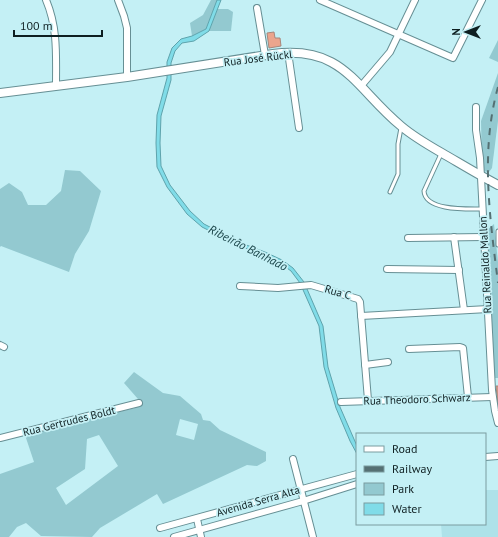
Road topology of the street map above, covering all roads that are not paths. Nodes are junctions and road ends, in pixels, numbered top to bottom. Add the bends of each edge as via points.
1 (46, 0) edge
2 (119, 0) edge
3 (320, 0) edge
4 (415, 0) edge
5 (482, 0) edge
6 (257, 8) dead end
7 (399, 34) junction
8 (288, 52) junction
9 (265, 55) junction
10 (127, 77) junction
11 (56, 86) junction
12 (361, 86) junction
13 (0, 93) edge
14 (476, 107) dead end
15 (402, 127) junction
16 (299, 128) dead end
17 (442, 153) junction
18 (480, 176) junction
19 (498, 185) edge
20 (390, 192) dead end
21 (482, 209) junction
22 (498, 231) edge
23 (483, 236) junction
24 (454, 237) junction
25 (408, 238) dead end
26 (498, 245) edge
27 (387, 269) dead end
28 (459, 270) junction
29 (240, 286) dead end
30 (488, 309) junction
31 (464, 310) junction
32 (361, 316) junction
33 (410, 349) dead end
34 (388, 362) dead end
35 (365, 364) junction
36 (468, 397) junction
37 (492, 397) junction
38 (368, 400) junction
39 (341, 402) dead end
40 (139, 403) dead end
41 (498, 423) edge
42 (0, 438) edge
43 (498, 456) edge
44 (486, 457) edge
45 (293, 459) dead end
46 (356, 474) edge
47 (356, 484) edge
48 (300, 490) junction
49 (303, 501) junction
50 (197, 519) junction
51 (160, 528) dead end
52 (200, 530) junction
53 (174, 537) edge
54 (201, 537) edge
55 (313, 537) edge

1 - 11 street via 55,31
2 - 10 street via 127,28
3 - 7 street
4 - 7 street
5 - 7 street via 453,58
6 - 9 street
7 - 12 street via 390,52
8 - 9 main road, Rua José Rückl
8 - 12 main road, Rua José Rückl via 310,54 328,60 344,70
8 - 16 street
9 - 10 main road, Rua José Rückl
10 - 11 main road, Rua José Rückl
11 - 13 main road, Rua José Rückl
12 - 15 main road, Rua José Rückl
14 - 18 street, Rua Reinaldo Mallon
15 - 17 main road, Rua José Rückl
15 - 20 lane via 398,144 398,174
17 - 18 main road, Rua José Rückl
17 - 21 lane via 424,191 427,200 444,208
18 - 19 main road, Rua José Rückl
18 - 21 street, Rua Reinaldo Mallon
21 - 23 street, Rua Reinaldo Mallon
22 - 26 lane
23 - 24 street
23 - 30 street, Rua Reinaldo Mallon
24 - 25 street
24 - 28 street
27 - 28 street
28 - 31 street
29 - 32 street, Rua C via 278,288 307,285 355,297 360,302
30 - 31 street
30 - 37 street, Rua Reinaldo Mallon
31 - 32 street
32 - 35 street, Rua C
33 - 36 street via 463,348
34 - 35 street
35 - 38 street, Rua C
36 - 37 street, Rua Theodoro Schwarz
36 - 38 street, Rua Theodoro Schwarz
37 - 41 street, Rua Reinaldo Mallon
38 - 39 street, Rua Theodoro Schwarz
40 - 42 street, Rua Gertrudes Boldt
43 - 44 street
45 - 48 street
46 - 48 street, Avenida Serra Alta
47 - 49 street, Avenida Serra Alta
48 - 49 street
48 - 50 street, Avenida Serra Alta
49 - 52 street, Avenida Serra Alta
49 - 55 street
50 - 51 street, Avenida Serra Alta
50 - 52 street
52 - 53 street, Avenida Serra Alta
52 - 54 street

